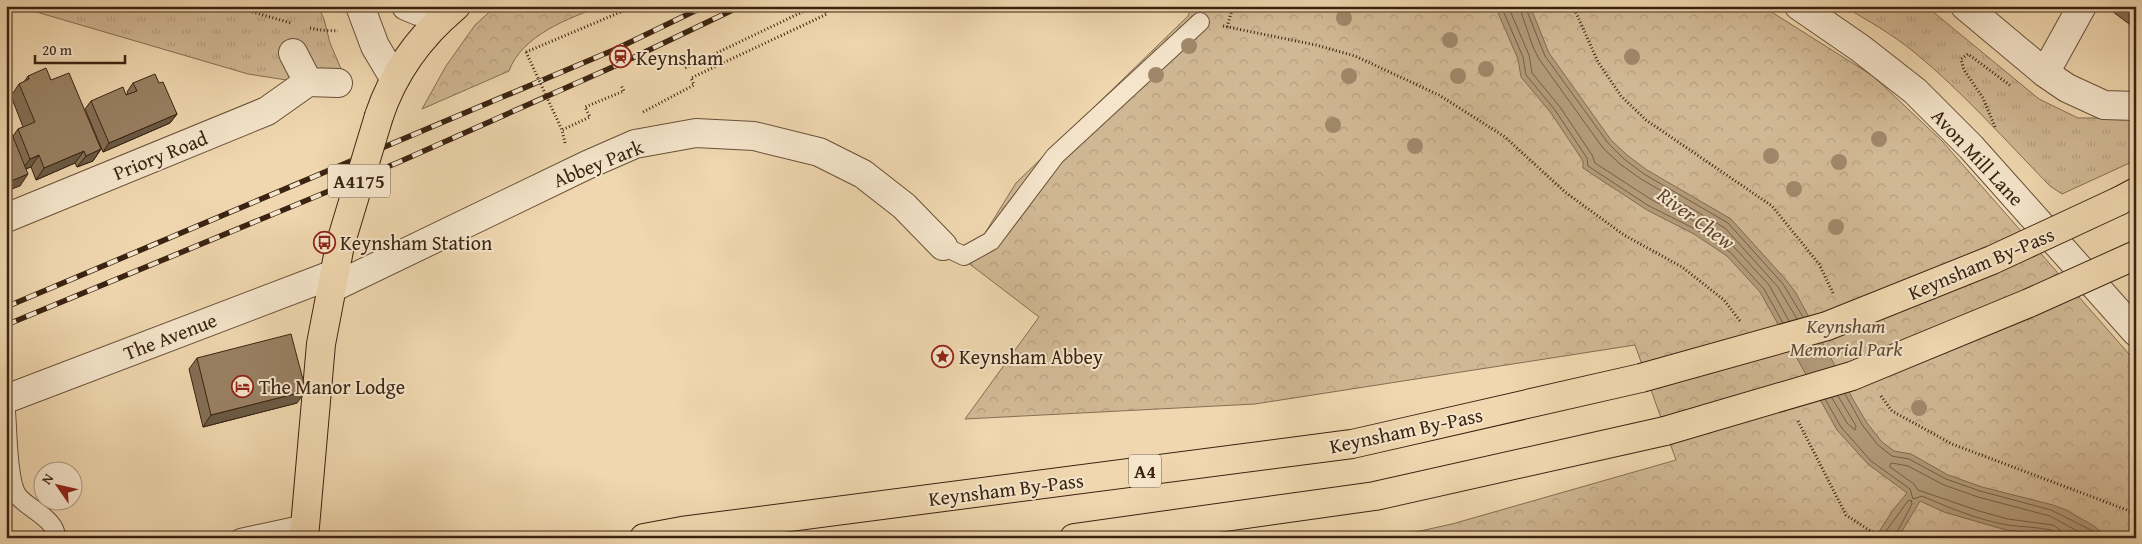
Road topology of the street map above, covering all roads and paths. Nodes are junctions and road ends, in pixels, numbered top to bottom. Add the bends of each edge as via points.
1 (232, 6) edge
2 (406, 6) edge
3 (635, 6) edge
4 (815, 6) edge
5 (1233, 6) edge
6 (1799, 6) edge
7 (1965, 6) edge
8 (2082, 6) edge
9 (361, 9) edge
10 (451, 11) edge
11 (1200, 22) dead end
12 (293, 23) dead end
13 (302, 25) dead end
14 (293, 53) dead end
15 (682, 62) dead end
16 (2038, 67) junction
17 (394, 78) junction
18 (308, 82) junction
19 (338, 83) dead end
20 (622, 86) dead end
21 (2136, 106) edge
22 (562, 130) junction
23 (1996, 130) dead end
24 (567, 151) dead end
25 (2127, 197) edge
26 (6, 218) edge
27 (944, 246) joint
28 (2136, 255) edge
29 (333, 281) junction
30 (1743, 325) dead end
31 (2136, 332) edge
32 (6, 399) edge
33 (6, 412) edge
34 (1794, 413) dead end
35 (304, 531) edge
36 (56, 538) edge
37 (240, 538) edge
38 (644, 538) edge
39 (1074, 538) edge
40 (1881, 538) edge

1 - 12 path
2 - 10 street via 418,11
3 - 22 path, bridge via 526,52
4 - 15 path via 686,68
5 - 30 path via 1227,26 1355,56 1447,100 1505,137 1565,192 1624,235 1682,267 1724,300
6 - 31 street, Avon Mill Lane via 1915,90 1971,147
7 - 16 street
8 - 16 street
9 - 13 path via 338,31
9 - 17 street via 375,46
10 - 17 main road, A4175 via 415,47
11 - 27 lane via 1055,156 991,241 964,256
14 - 18 street
16 - 21 street via 2067,88 2104,104
16 - 23 path via 2014,88 1968,54 1961,59 1964,70 1984,98
17 - 29 main road, A4175, bridge via 378,116
18 - 19 street
18 - 26 street, Priory Road via 267,111
20 - 22 path via 624,90 585,107 590,117
22 - 24 path
25 - 38 main road, Keynsham By-Pass / A4, bridge via 1992,260 1827,326 1641,378 1352,444
27 - 29 street, Abbey Park via 904,206 863,174 819,152 754,136 696,133 635,144
28 - 39 main road, bridge via 1852,376 1665,431 1375,496
29 - 32 street, The Avenue
29 - 35 main road, A4175 via 321,344
33 - 36 lane via 12,486 18,497 49,522
34 - 40 path via 1846,515
35 - 37 lane

